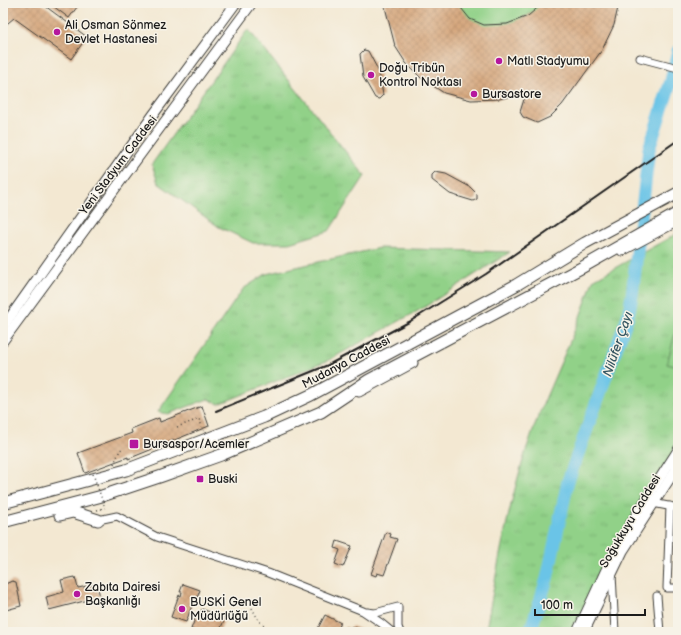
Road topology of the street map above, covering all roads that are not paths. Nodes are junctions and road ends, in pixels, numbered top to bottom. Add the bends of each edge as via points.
1 (236, 3) edge
2 (252, 3) edge
3 (640, 58) dead end
4 (678, 68) edge
5 (676, 194) edge
6 (676, 218) edge
7 (3, 327) edge
8 (3, 342) edge
9 (678, 450) edge
10 (678, 467) edge
11 (3, 495) edge
12 (24, 498) junction
13 (3, 503) edge
14 (653, 503) junction
15 (670, 506) junction
16 (678, 508) edge
17 (98, 520) joint
18 (6, 521) edge
19 (612, 572) junction
20 (678, 588) edge
21 (657, 596) dead end
22 (363, 611) junction
23 (392, 632) edge
24 (400, 632) edge
25 (577, 632) edge
26 (584, 632) edge
27 (615, 632) edge
28 (660, 632) edge

1 - 7 main road, Yeni Stadyum Caddesi
2 - 8 main road, Yeni Stadyum Caddesi
3 - 4 street
5 - 12 highway, Mudanya Caddesi via 585,243 516,285 311,395 264,417 126,470
6 - 18 highway via 582,270 369,380 321,412 162,476 102,496
9 - 25 main road, Soğukkuyu Caddesi via 611,559
10 - 14 main road, Soğukkuyu Caddesi
11 - 12 highway
12 - 13 highway, Mudanya Caddesi
14 - 15 street
14 - 19 main road, Soğukkuyu Caddesi
15 - 16 street
15 - 20 street via 667,588
17 - 18 highway via 73,512 35,520
17 - 22 street via 117,516 157,537 268,573
19 - 26 main road, Soğukkuyu Caddesi
19 - 27 street
21 - 28 street
22 - 23 street
22 - 24 street via 375,613 398,607

